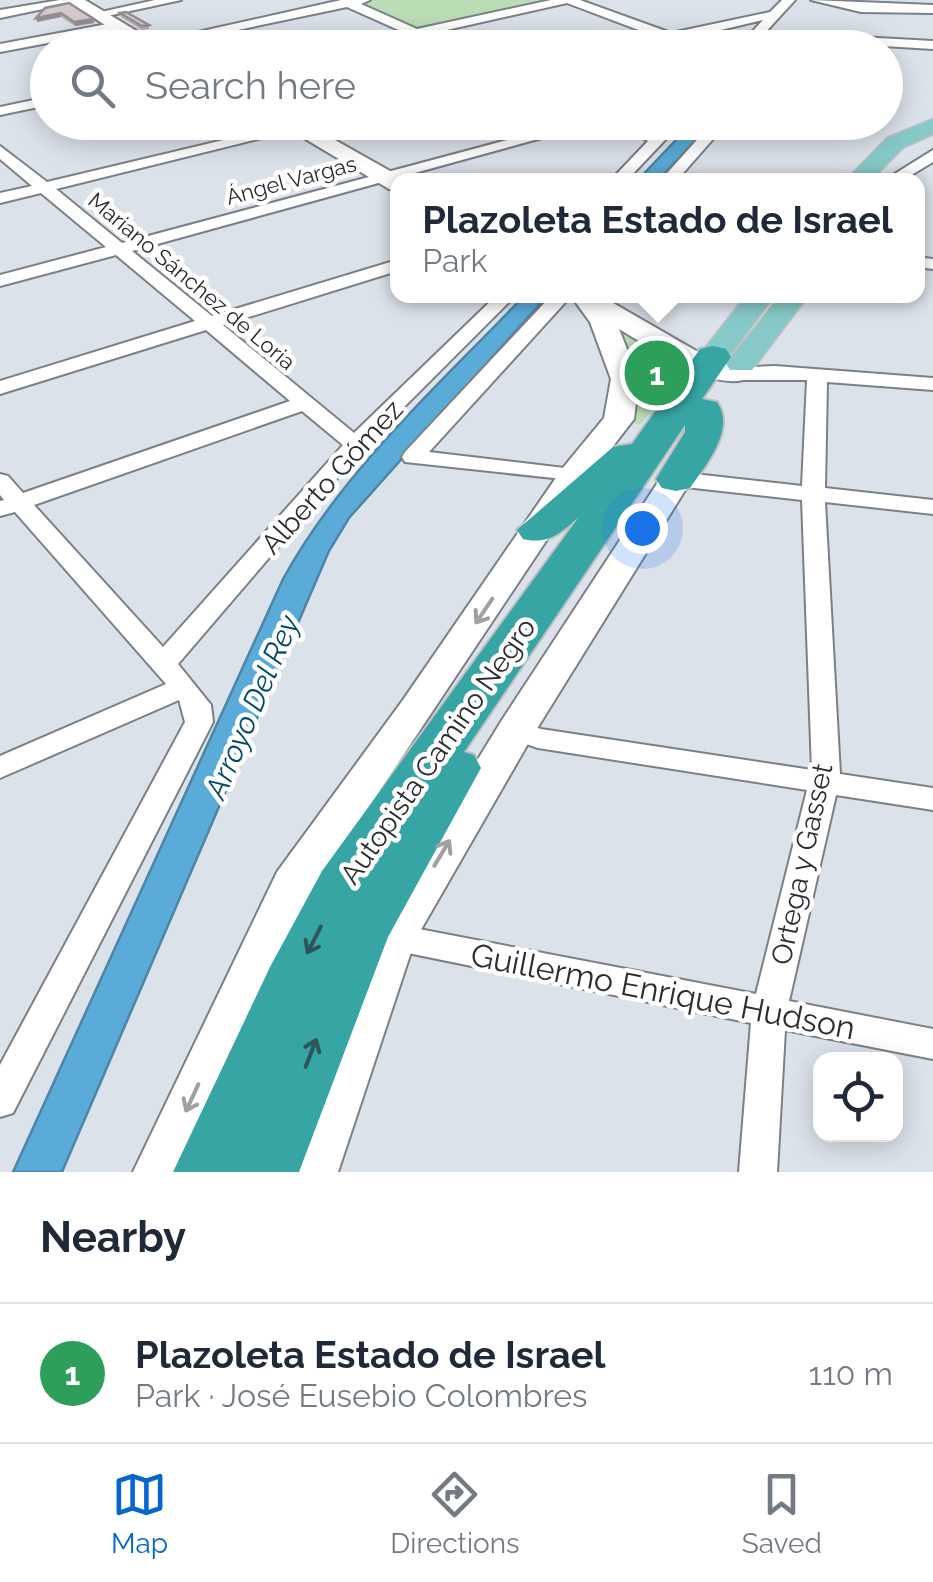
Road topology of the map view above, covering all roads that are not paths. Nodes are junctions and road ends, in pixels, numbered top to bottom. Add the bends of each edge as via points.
1 (74, 0) edge
2 (175, 0) edge
3 (364, 0) edge
4 (568, 0) edge
5 (789, 0) edge
6 (826, 1) edge
7 (345, 2) edge
8 (933, 10) edge
9 (0, 14) edge
10 (98, 14) junction
11 (772, 16) junction
12 (118, 26) junction
13 (807, 26) junction
14 (97, 30) edge
15 (125, 30) edge
16 (223, 30) edge
17 (409, 30) edge
18 (430, 30) edge
19 (649, 30) edge
20 (697, 30) edge
21 (760, 30) edge
22 (803, 30) edge
23 (835, 30) edge
24 (903, 40) edge
25 (30, 42) edge
26 (933, 44) edge
27 (0, 48) edge
28 (30, 105) edge
29 (0, 111) edge
30 (933, 126) edge
31 (933, 138) edge
32 (234, 140) edge
33 (319, 140) edge
34 (531, 140) edge
35 (658, 140) edge
36 (704, 140) edge
37 (903, 140) edge
38 (903, 140) edge
39 (0, 151) edge
40 (933, 155) edge
41 (416, 173) edge
42 (626, 173) edge
43 (676, 173) edge
44 (865, 173) edge
45 (891, 173) edge
46 (904, 173) edge
47 (390, 179) edge
48 (390, 180) edge
49 (46, 189) junction
50 (0, 198) edge
51 (122, 249) junction
52 (390, 267) edge
53 (0, 281) edge
54 (499, 303) edge
55 (567, 303) edge
56 (588, 303) edge
57 (595, 303) edge
58 (757, 303) edge
59 (788, 303) edge
60 (207, 324) junction
61 (817, 376) junction
62 (723, 378) junction
63 (933, 384) edge
64 (0, 388) edge
65 (303, 404) junction
66 (356, 444) junction
67 (572, 476) junction
68 (676, 479) junction
69 (0, 481) edge
70 (813, 496) junction
71 (9, 506) edge
72 (933, 508) edge
73 (538, 530) junction
74 (164, 663) junction
75 (184, 687) junction
76 (516, 730) junction
77 (0, 768) edge
78 (826, 781) junction
79 (933, 799) edge
80 (393, 937) junction
81 (769, 1012) junction
82 (933, 1044) edge
83 (0, 1101) edge
84 (257, 1156) edge
85 (160, 1172) edge
86 (758, 1172) edge

1 - 9 street
1 - 10 street
2 - 10 street
3 - 7 street
4 - 18 street
4 - 19 street
5 - 11 street
6 - 8 street
6 - 13 street
7 - 16 street
7 - 17 street
10 - 12 street
11 - 20 street
11 - 21 street
12 - 14 street
12 - 15 street
13 - 22 street
13 - 23 street
24 - 26 street
25 - 27 street
28 - 29 street
30 - 37 main road
31 - 45 main road
32 - 49 street
33 - 47 street
34 - 41 street, Ángel Vargas
35 - 42 street
36 - 43 street
38 - 44 main road
39 - 49 street, Mariano Sánchez de Loria
40 - 46 street
48 - 51 street, Ángel Vargas
49 - 50 street
49 - 51 street, Mariano Sánchez de Loria
51 - 53 street, Ángel Vargas
51 - 60 street, Mariano Sánchez de Loria
52 - 60 street
54 - 66 street, Alberto Gómez
55 - 67 street via 538,316 412,457
56 - 67 street via 625,380 620,419
57 - 62 street
58 - 62 main road
59 - 62 main road
60 - 64 street
60 - 65 street, Mariano Sánchez de Loria
61 - 62 street
61 - 63 street
61 - 70 street, Ortega y Gasset
62 - 68 highway via 704,432
62 - 73 highway
62 - 84 highway, Autopista Camino Negro via 457,763 360,934
65 - 66 street, Mariano Sánchez de Loria
65 - 71 street
66 - 74 street, Alberto Gómez
67 - 73 street
68 - 70 street
68 - 76 street
69 - 71 street
70 - 72 street
70 - 78 street, Ortega y Gasset
71 - 74 street
73 -> 85 street via 293,884
74 - 75 street
75 - 77 street
75 - 83 street via 197,706 193,739
76 - 78 street
80 -> 76 street
78 - 79 street
78 - 81 street, Ortega y Gasset
80 - 81 street, Guillermo Enrique Hudson
80 - 84 street
81 - 82 street, Guillermo Enrique Hudson
81 - 86 street, Ortega y Gasset

